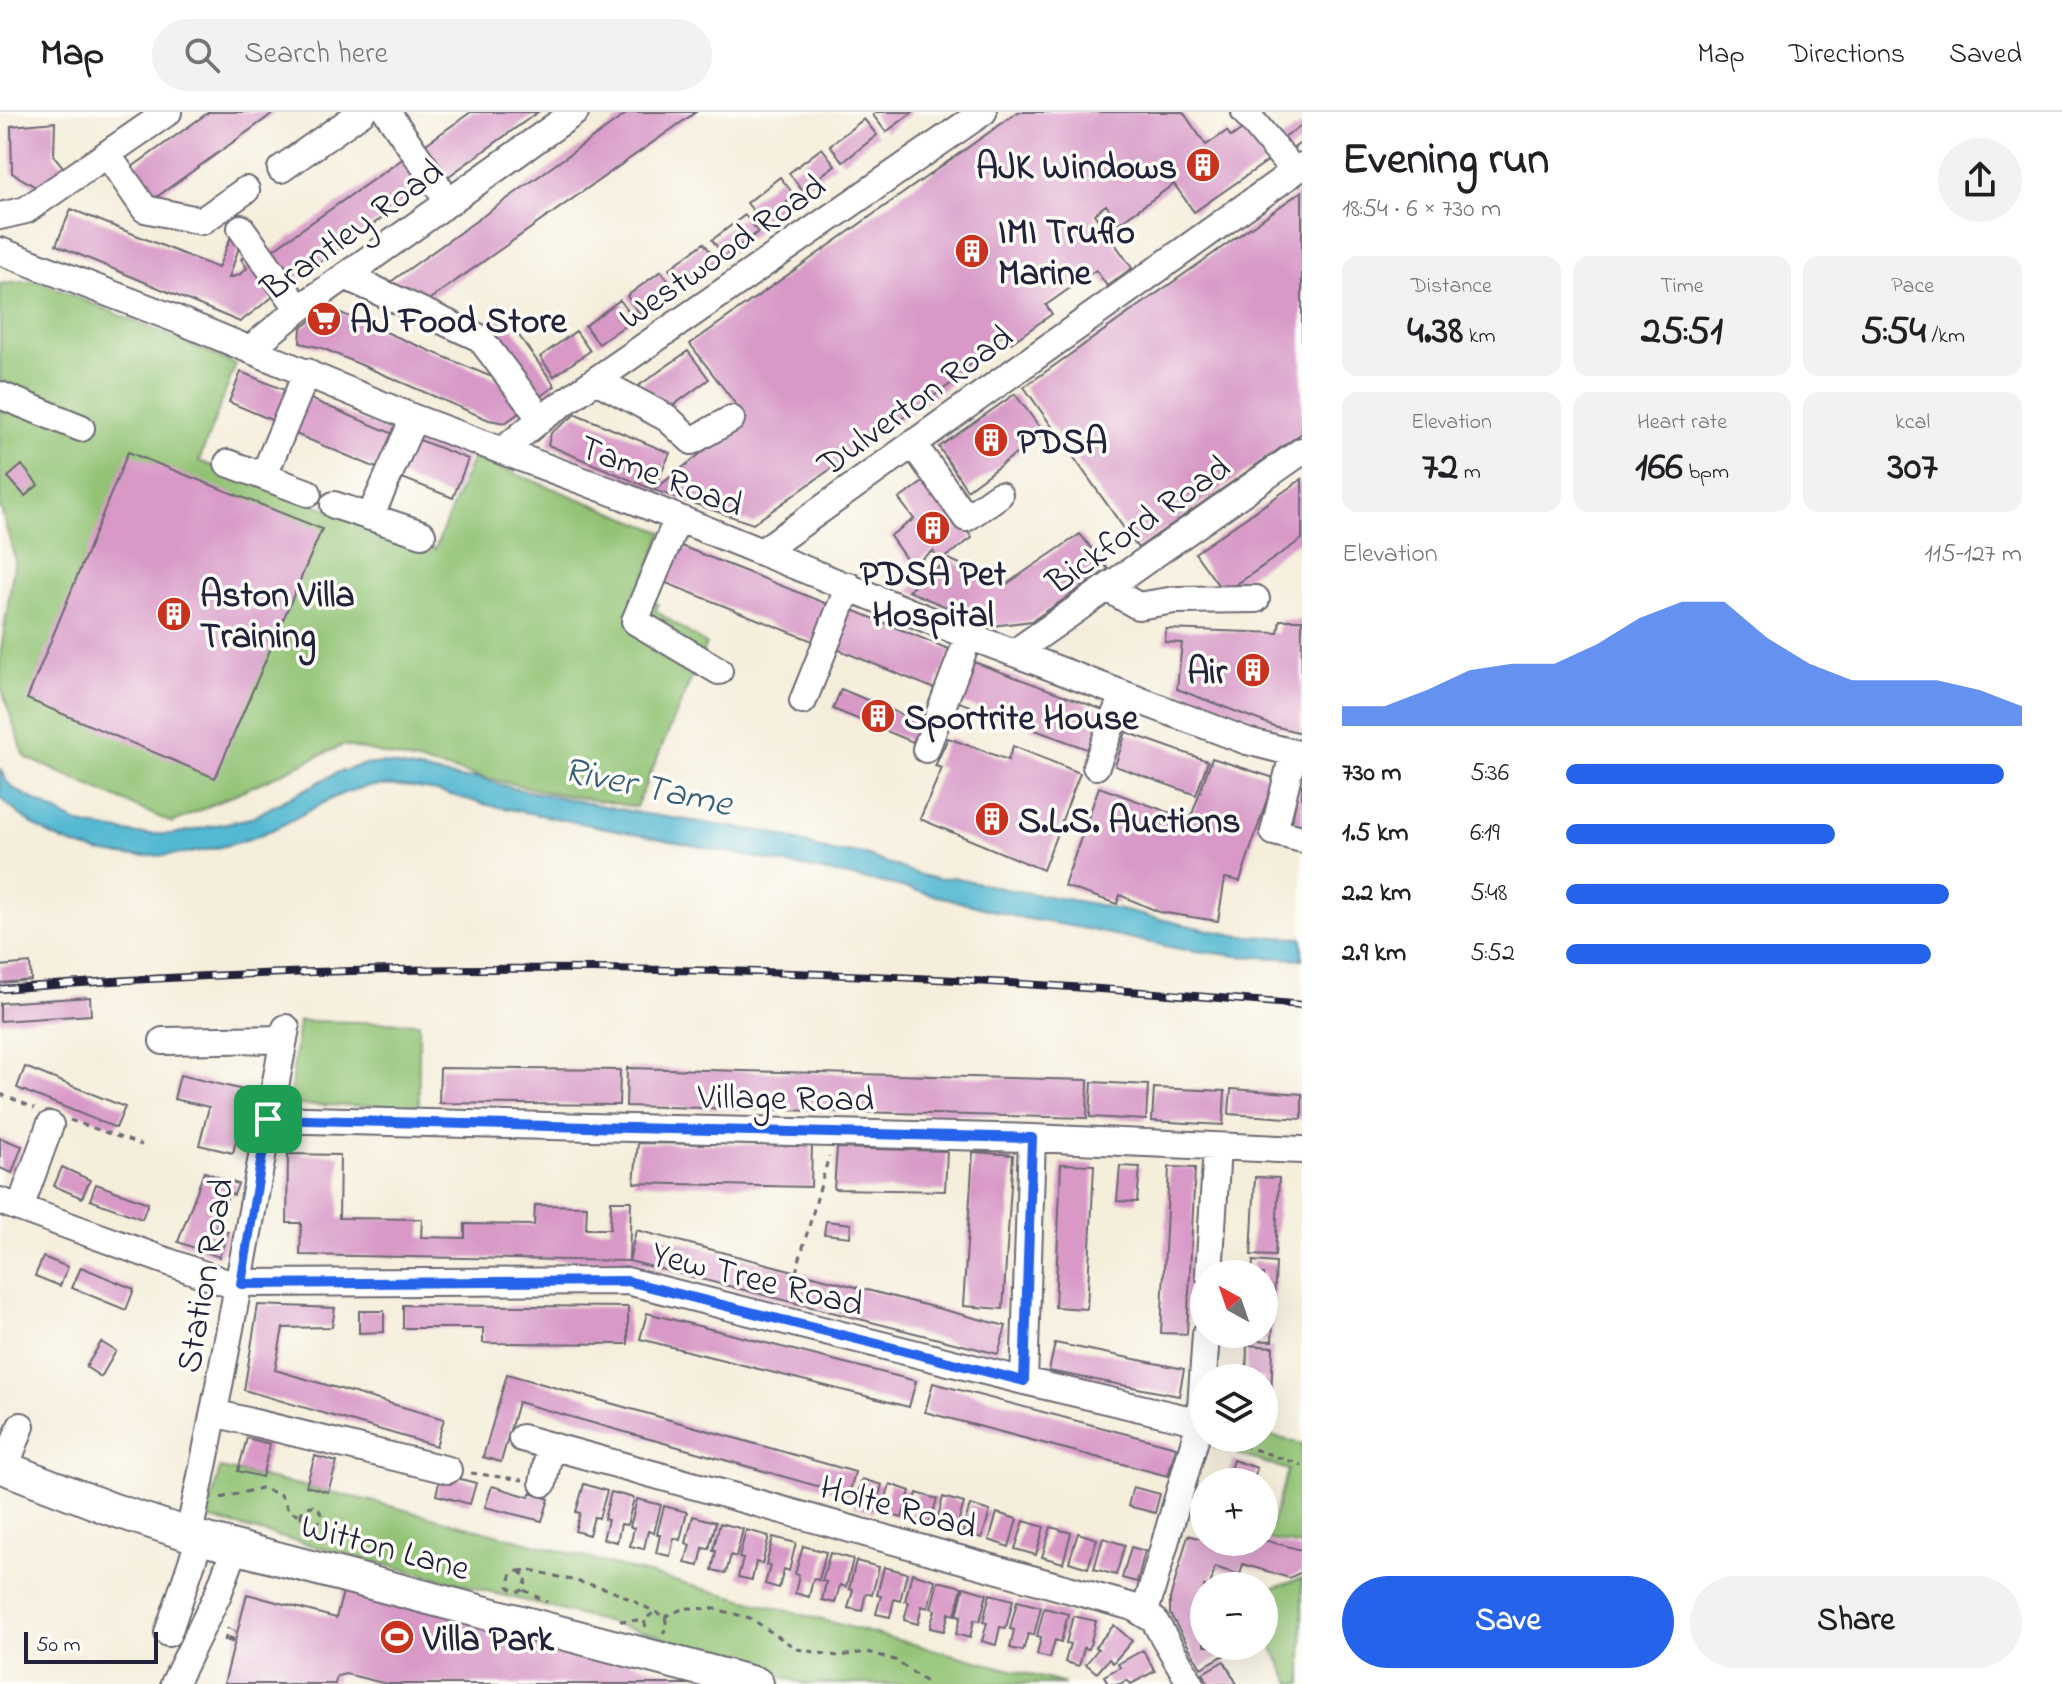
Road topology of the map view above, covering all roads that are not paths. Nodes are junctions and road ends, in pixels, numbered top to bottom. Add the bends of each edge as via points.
1 (168, 112) edge
2 (362, 112) edge
3 (387, 112) edge
4 (575, 112) edge
5 (983, 112) edge
6 (1245, 112) edge
7 (107, 154) junction
8 (281, 169) dead end
9 (1298, 169) edge
10 (246, 190) dead end
11 (448, 201) junction
12 (0, 216) edge
13 (241, 228) dead end
14 (0, 251) edge
15 (345, 276) junction
16 (299, 309) junction
17 (250, 349) junction
18 (307, 372) junction
19 (596, 380) junction
20 (0, 395) edge
21 (414, 418) junction
22 (541, 419) junction
23 (731, 419) dead end
24 (81, 428) dead end
25 (913, 444) junction
26 (502, 451) junction
27 (1302, 451) edge
28 (228, 463) dead end
29 (264, 475) junction
30 (308, 493) dead end
31 (999, 495) dead end
32 (334, 505) dead end
33 (370, 517) junction
34 (677, 520) junction
35 (422, 534) dead end
36 (763, 551) junction
37 (849, 586) junction
38 (1107, 588) junction
39 (1256, 599) dead end
40 (969, 636) junction
41 (1014, 653) junction
42 (719, 671) dead end
43 (1123, 694) junction
44 (803, 701) dead end
45 (926, 749) dead end
46 (1298, 754) edge
47 (1096, 766) dead end
48 (1302, 839) edge
49 (163, 1041) dead end
50 (268, 1119) junction
51 (50, 1125) road end
52 (1032, 1138) junction
53 (1217, 1148) junction
54 (1302, 1150) edge
55 (10, 1204) edge
56 (1210, 1260) edge
57 (241, 1284) junction
58 (1024, 1381) junction
59 (214, 1413) junction
60 (1190, 1425) edge
61 (21, 1426) dead end
62 (522, 1438) dead end
63 (550, 1447) junction
64 (1202, 1452) edge
65 (2, 1467) edge
66 (448, 1470) road end
67 (543, 1483) road end
68 (194, 1536) junction
69 (235, 1548) junction
70 (216, 1597) junction
71 (1145, 1612) junction
72 (174, 1684) edge
73 (757, 1684) edge
74 (1191, 1684) edge

1 - 7 street
2 - 8 street
3 - 11 street
4 - 11 street, Brantley Road
5 - 19 street, Westwood Road
6 - 9 street
7 - 10 street via 145,209 202,221
7 - 12 street via 26,210
9 - 25 street, Dulverton Road
11 - 15 street, Brantley Road
13 - 16 street
14 - 17 street, Tame Road
15 - 16 street, Brantley Road
15 - 22 street via 480,338
16 - 17 street, Brantley Road
17 - 18 street, Tame Road
18 - 21 street, Tame Road
18 - 29 street
19 - 22 street, Westwood Road
19 - 23 street via 667,418 692,441
20 - 24 street
21 - 26 street, Tame Road
21 - 33 street
22 - 26 street, Westwood Road
25 - 31 street via 966,518
25 - 36 street, Dulverton Road
26 - 34 street, Tame Road
27 - 38 street, Bickford Road
28 - 29 street
29 - 30 street
32 - 33 street
33 - 35 street
34 - 36 street, Tame Road
34 - 42 street via 635,621
36 - 37 street, Tame Road
37 - 40 street, Tame Road
37 - 44 street
38 - 39 street via 1138,606
38 - 41 street, Bickford Road
40 - 41 street, Tame Road
40 - 45 street
41 - 43 street, Tame Road
43 - 46 street, Tame Road via 1247,741
43 - 47 street
46 - 48 street via 1274,832
49 - 50 street, Station Road via 285,1034
50 - 52 street, Village Road
50 - 57 street, Station Road
51 - 55 street
52 - 53 street, Village Road
52 - 58 street
53 - 54 street, Village Road
53 - 56 street
55 - 57 street, Yew Tree Road
57 - 58 street, Yew Tree Road via 627,1281
57 - 59 street, Station Road
58 - 60 street, Yew Tree Road
59 - 66 street
59 - 68 street, Station Road
61 - 65 street
62 - 63 street, Holte Road
63 - 67 street
63 - 71 street, Holte Road
64 - 71 street
65 - 68 main road, Witton Lane
68 - 69 main road, Witton Lane
68 - 70 street, Station Road via 168,1633
69 - 70 street
69 - 73 main road, Witton Lane
70 - 72 street
71 - 74 street

